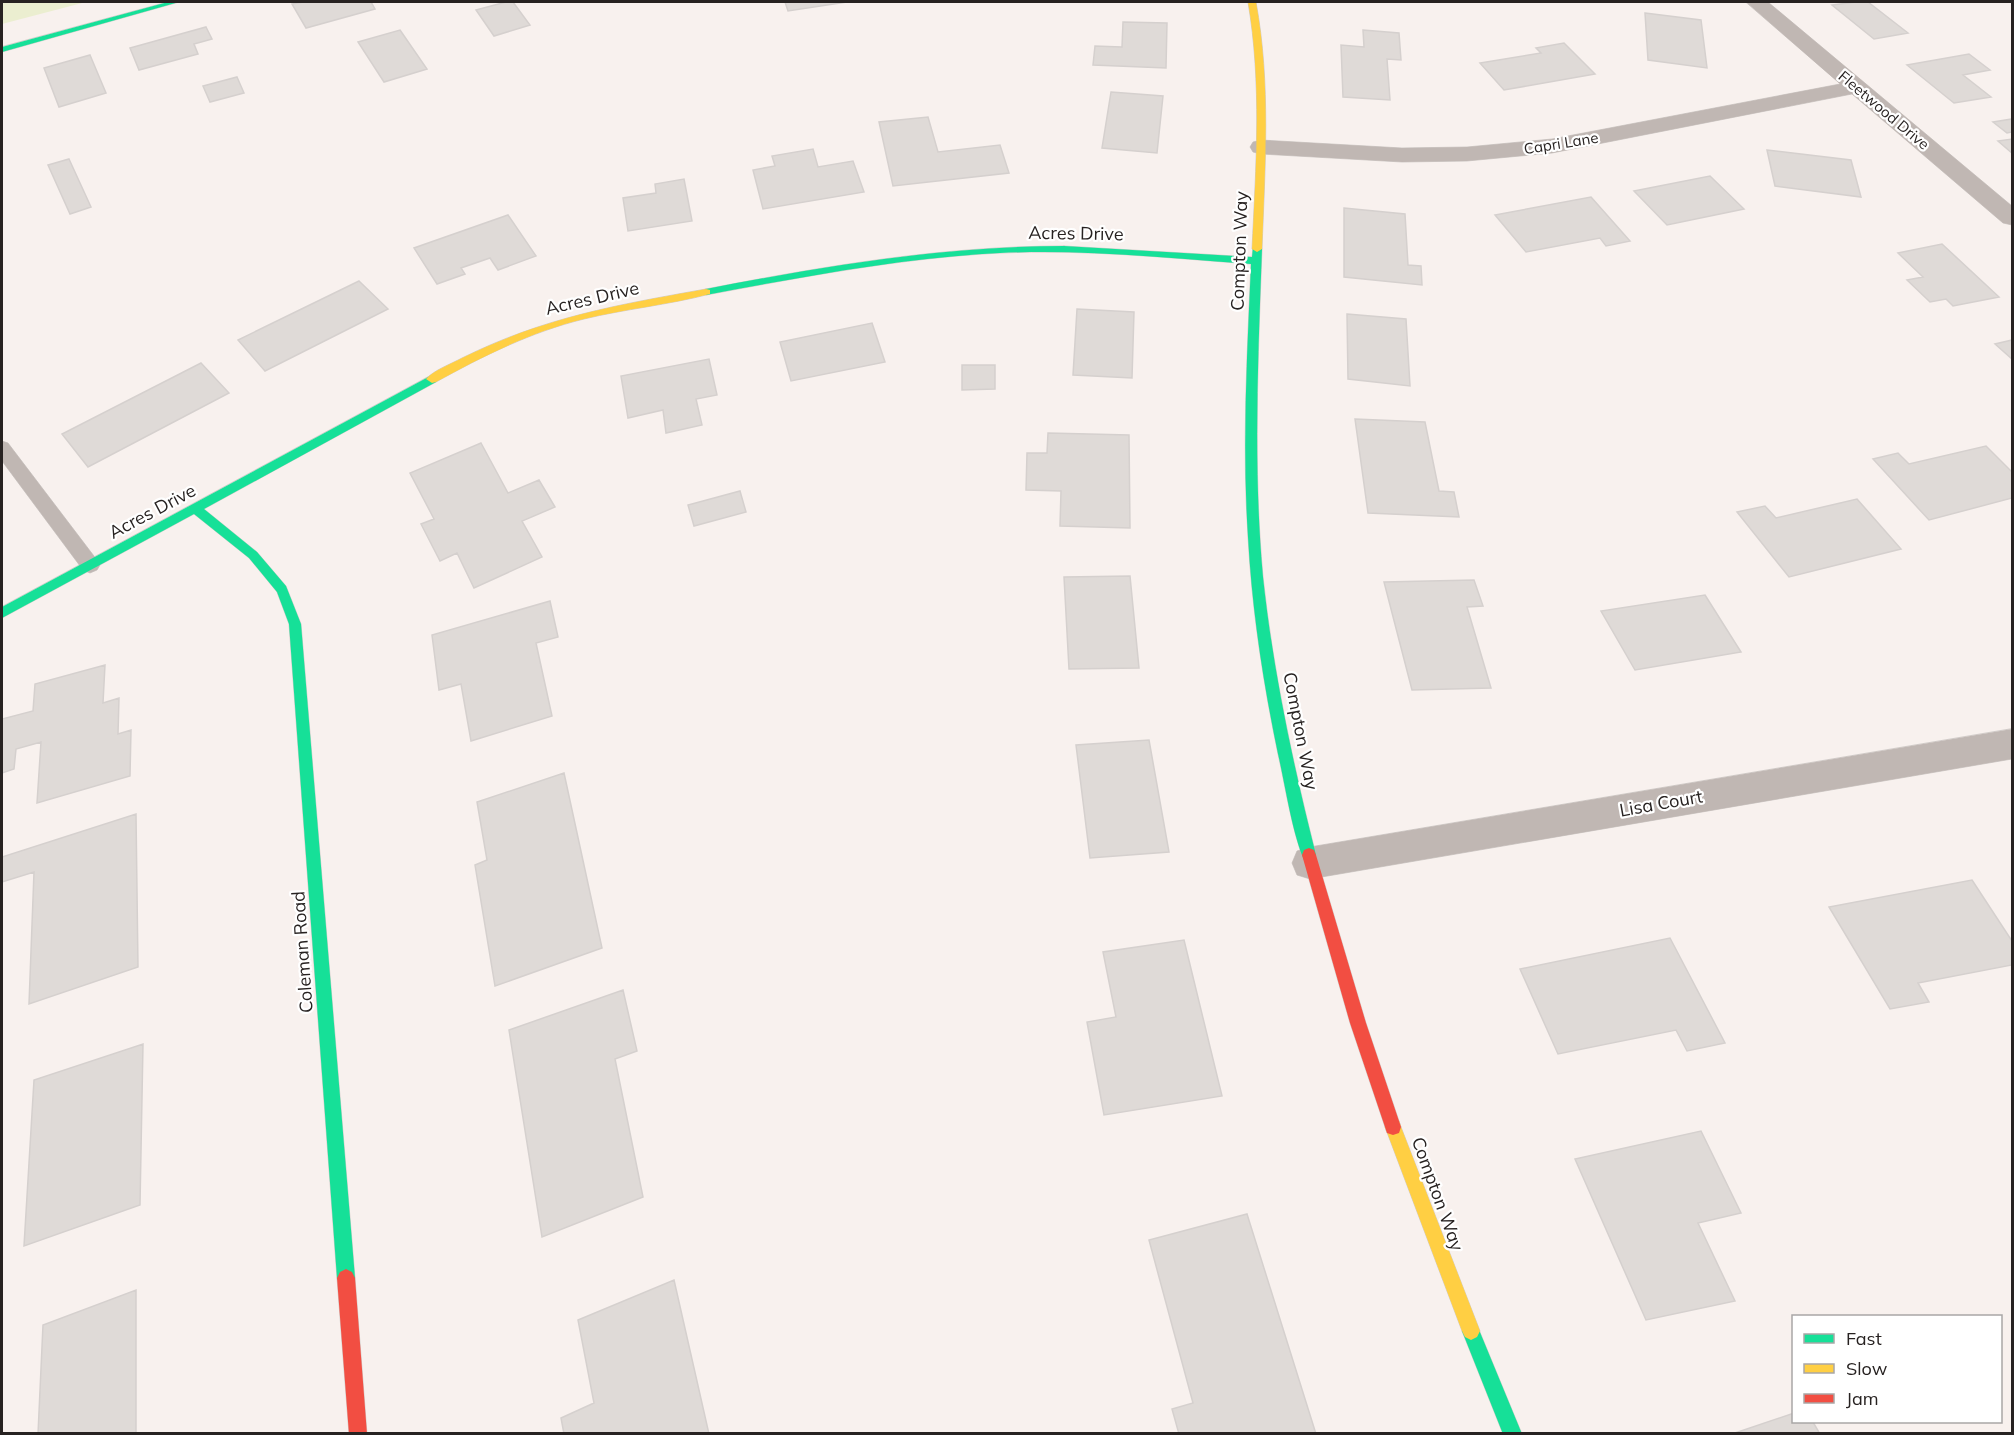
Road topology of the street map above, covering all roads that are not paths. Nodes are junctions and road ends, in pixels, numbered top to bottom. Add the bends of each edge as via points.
1 (175, 2) edge
2 (1252, 2) edge
3 (1756, 2) edge
4 (2, 50) edge
5 (1857, 87) junction
6 (1261, 147) junction
7 (2013, 218) edge
8 (1256, 261) junction
9 (2, 448) edge
10 (195, 508) junction
11 (90, 564) junction
12 (2, 613) edge
13 (2013, 744) edge
14 (1310, 863) junction
15 (358, 1434) edge
16 (1513, 1434) edge

1 - 4 street
2 - 6 street, Compton Way via 1260,40
3 - 5 street, Fleetwood Drive
5 - 6 street, Capri Lane via 1552,146 1467,154
5 - 7 street, Fleetwood Drive
6 - 8 street, Compton Way
8 - 10 street, Acres Drive via 1093,250 1002,250 923,256 882,260 592,314 542,328 480,353
8 - 14 street, Compton Way via 1250,472 1259,596 1282,741
9 - 11 lane
10 - 11 street, Acres Drive
10 - 15 street, Coleman Road via 253,555 282,590 295,624
11 - 12 street, Acres Drive
13 - 14 street, Lisa Court
14 - 16 street, Compton Way via 1370,1061 1449,1277

